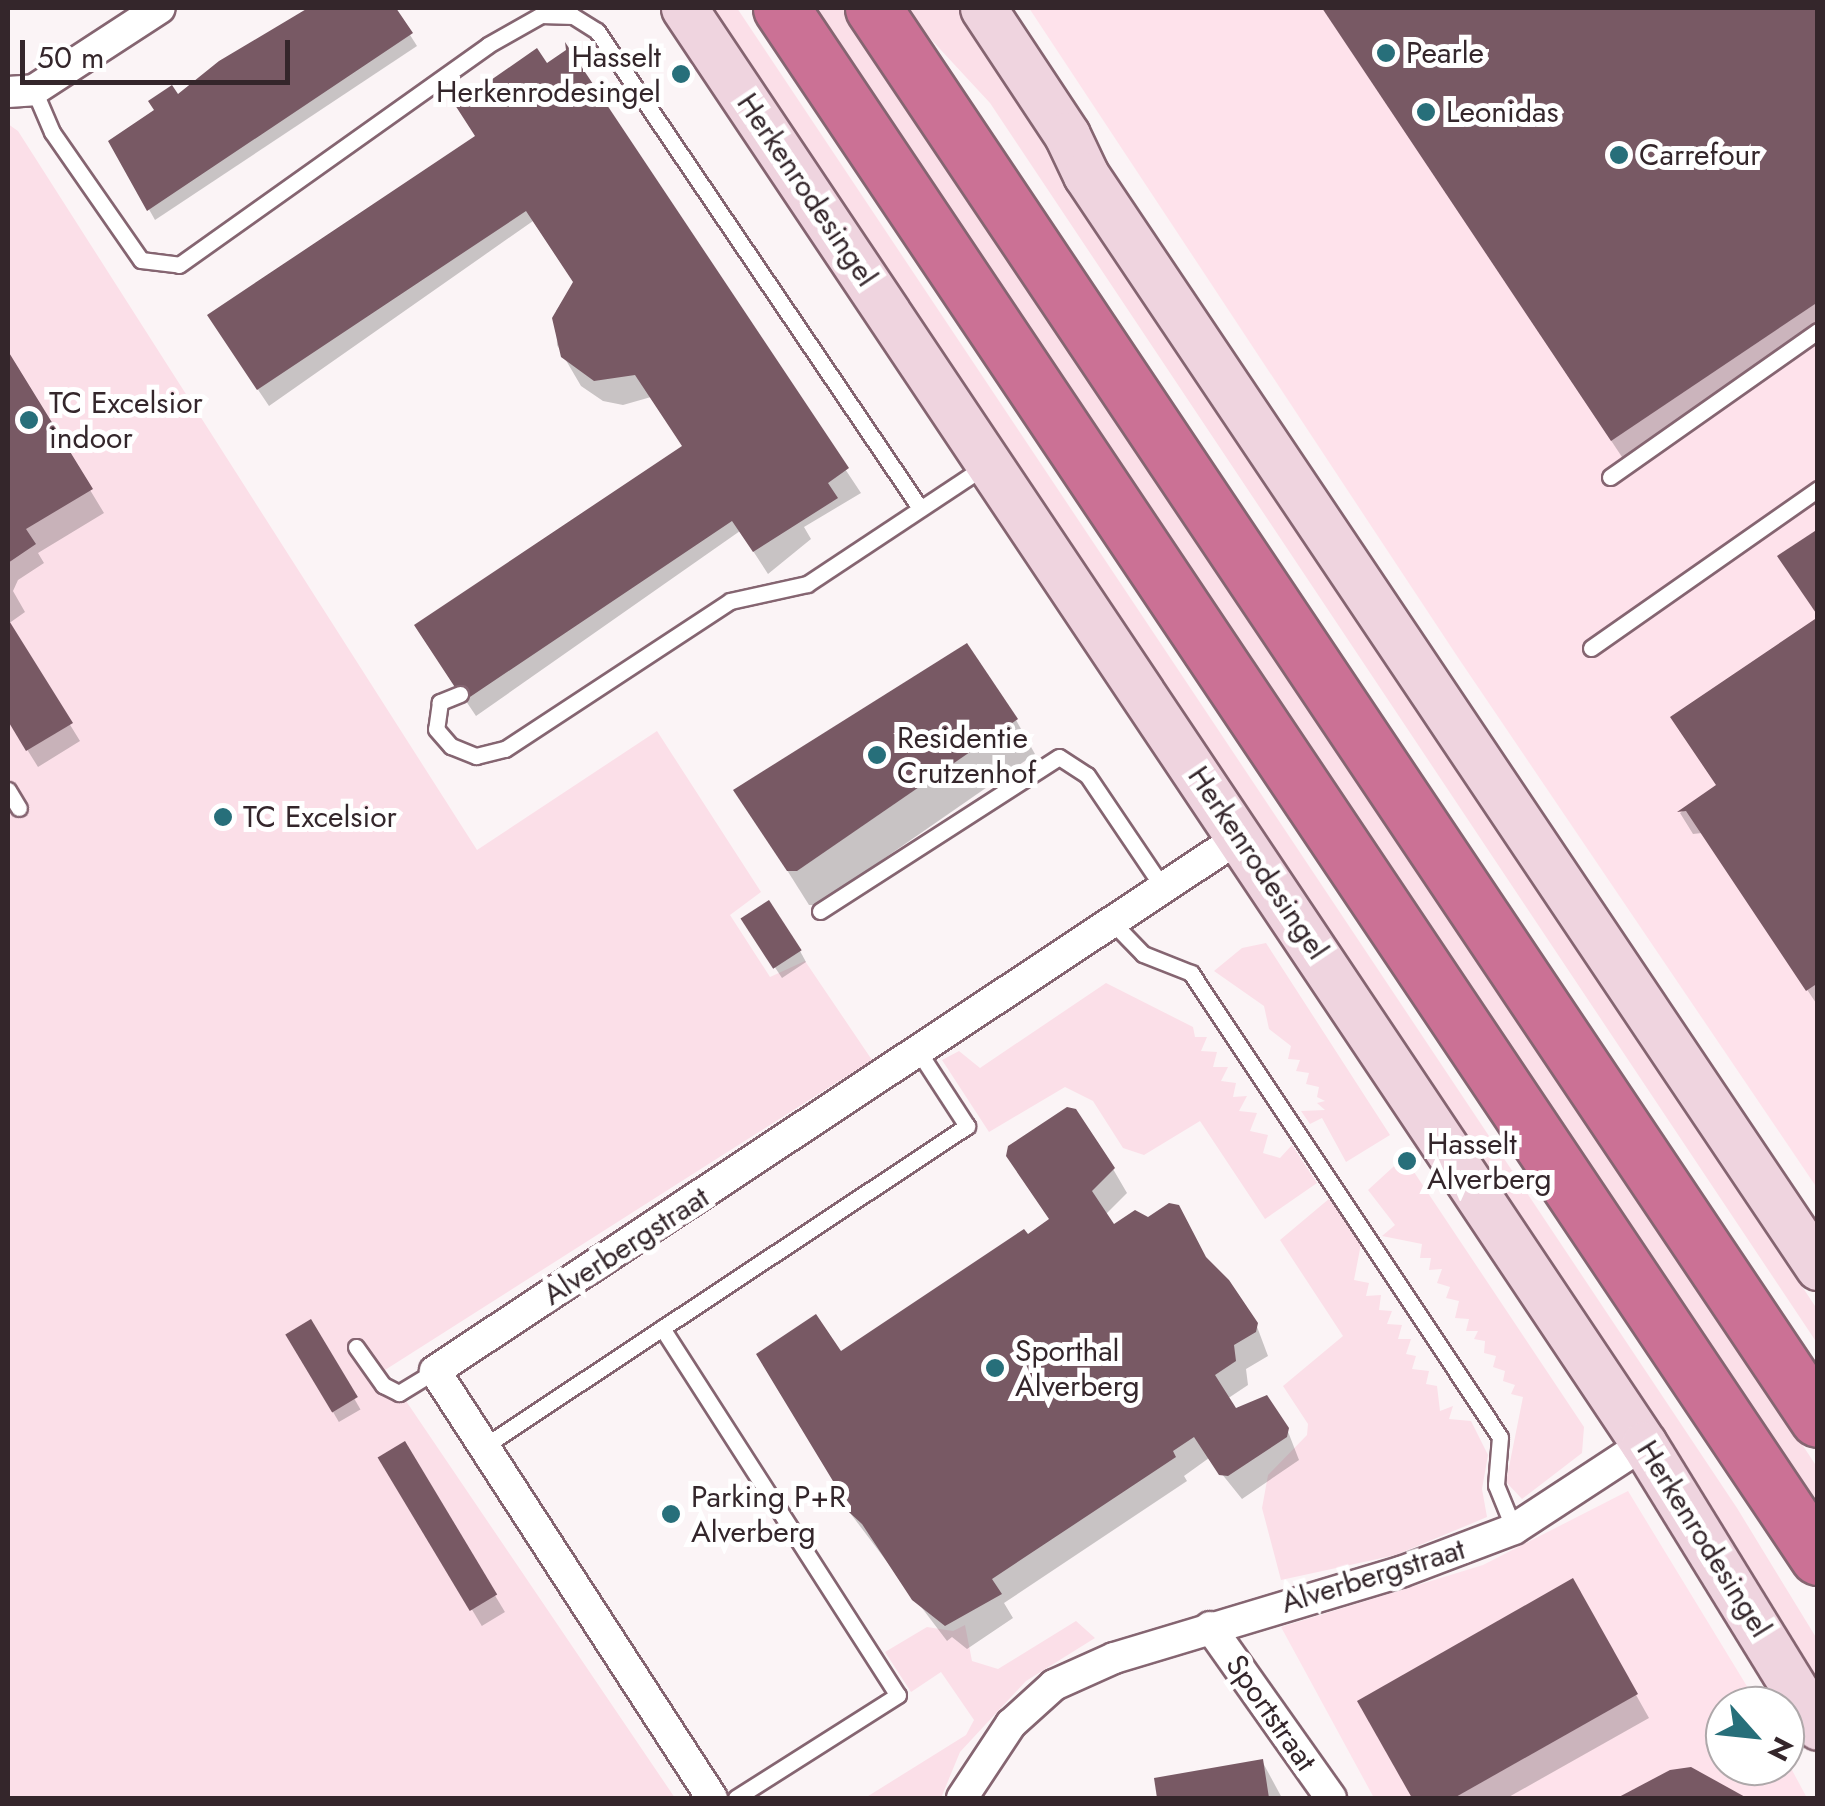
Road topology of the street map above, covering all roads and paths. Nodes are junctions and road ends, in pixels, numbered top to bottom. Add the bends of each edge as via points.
1 (160, 8) edge
2 (684, 8) edge
3 (781, 8) edge
4 (873, 8) edge
5 (983, 8) edge
6 (21, 91) edge
7 (1818, 332) edge
8 (990, 463) junction
9 (1610, 477) dead end
10 (1818, 489) edge
11 (918, 506) junction
12 (1591, 648) dead end
13 (460, 694) dead end
14 (8, 790) edge
15 (18, 808) dead end
16 (1240, 837) junction
17 (1164, 888) junction
18 (820, 911) dead end
19 (1113, 923) junction
20 (920, 1054) junction
21 (1818, 1268) edge
22 (662, 1328) junction
23 (356, 1347) dead end
24 (435, 1371) junction
25 (1818, 1420) edge
26 (1644, 1444) junction
27 (484, 1446) junction
28 (1514, 1529) junction
29 (1818, 1557) edge
30 (1210, 1627) junction
31 (1818, 1727) edge
32 (712, 1798) edge
33 (736, 1798) edge
34 (962, 1798) edge
35 (1331, 1798) edge

1 - 6 street
2 - 8 street, Herkenrodesingel
3 - 29 highway
4 - 25 highway
5 - 21 street via 1068,134 1086,175
6 - 11 lane via 141,260 180,265 488,45 541,15 573,16 597,31
7 - 9 lane
8 - 11 lane
8 - 16 street, Herkenrodesingel
10 - 12 lane
11 - 13 lane via 807,584 730,601 505,749 476,756 443,738 434,710
14 - 15 lane
16 - 17 street, Alverbergstraat
16 - 26 street, Herkenrodesingel
17 - 18 lane via 1087,776 1059,757
17 - 19 street, Alverbergstraat
19 - 20 street, Alverbergstraat
19 - 28 lane via 1143,954 1191,973 1500,1436 1496,1485
20 - 22 lane via 966,1126
20 - 24 street, Alverbergstraat
22 - 27 lane
22 - 33 lane via 898,1695
23 - 24 lane via 383,1386 399,1393
24 - 27 street
26 - 28 street, Alverbergstraat
26 - 31 street, Herkenrodesingel
27 - 32 street
28 - 30 street, Alverbergstraat via 1401,1572
30 - 34 street, Alverbergstraat via 1054,1685 1011,1724
30 - 35 street, Sportstraat

